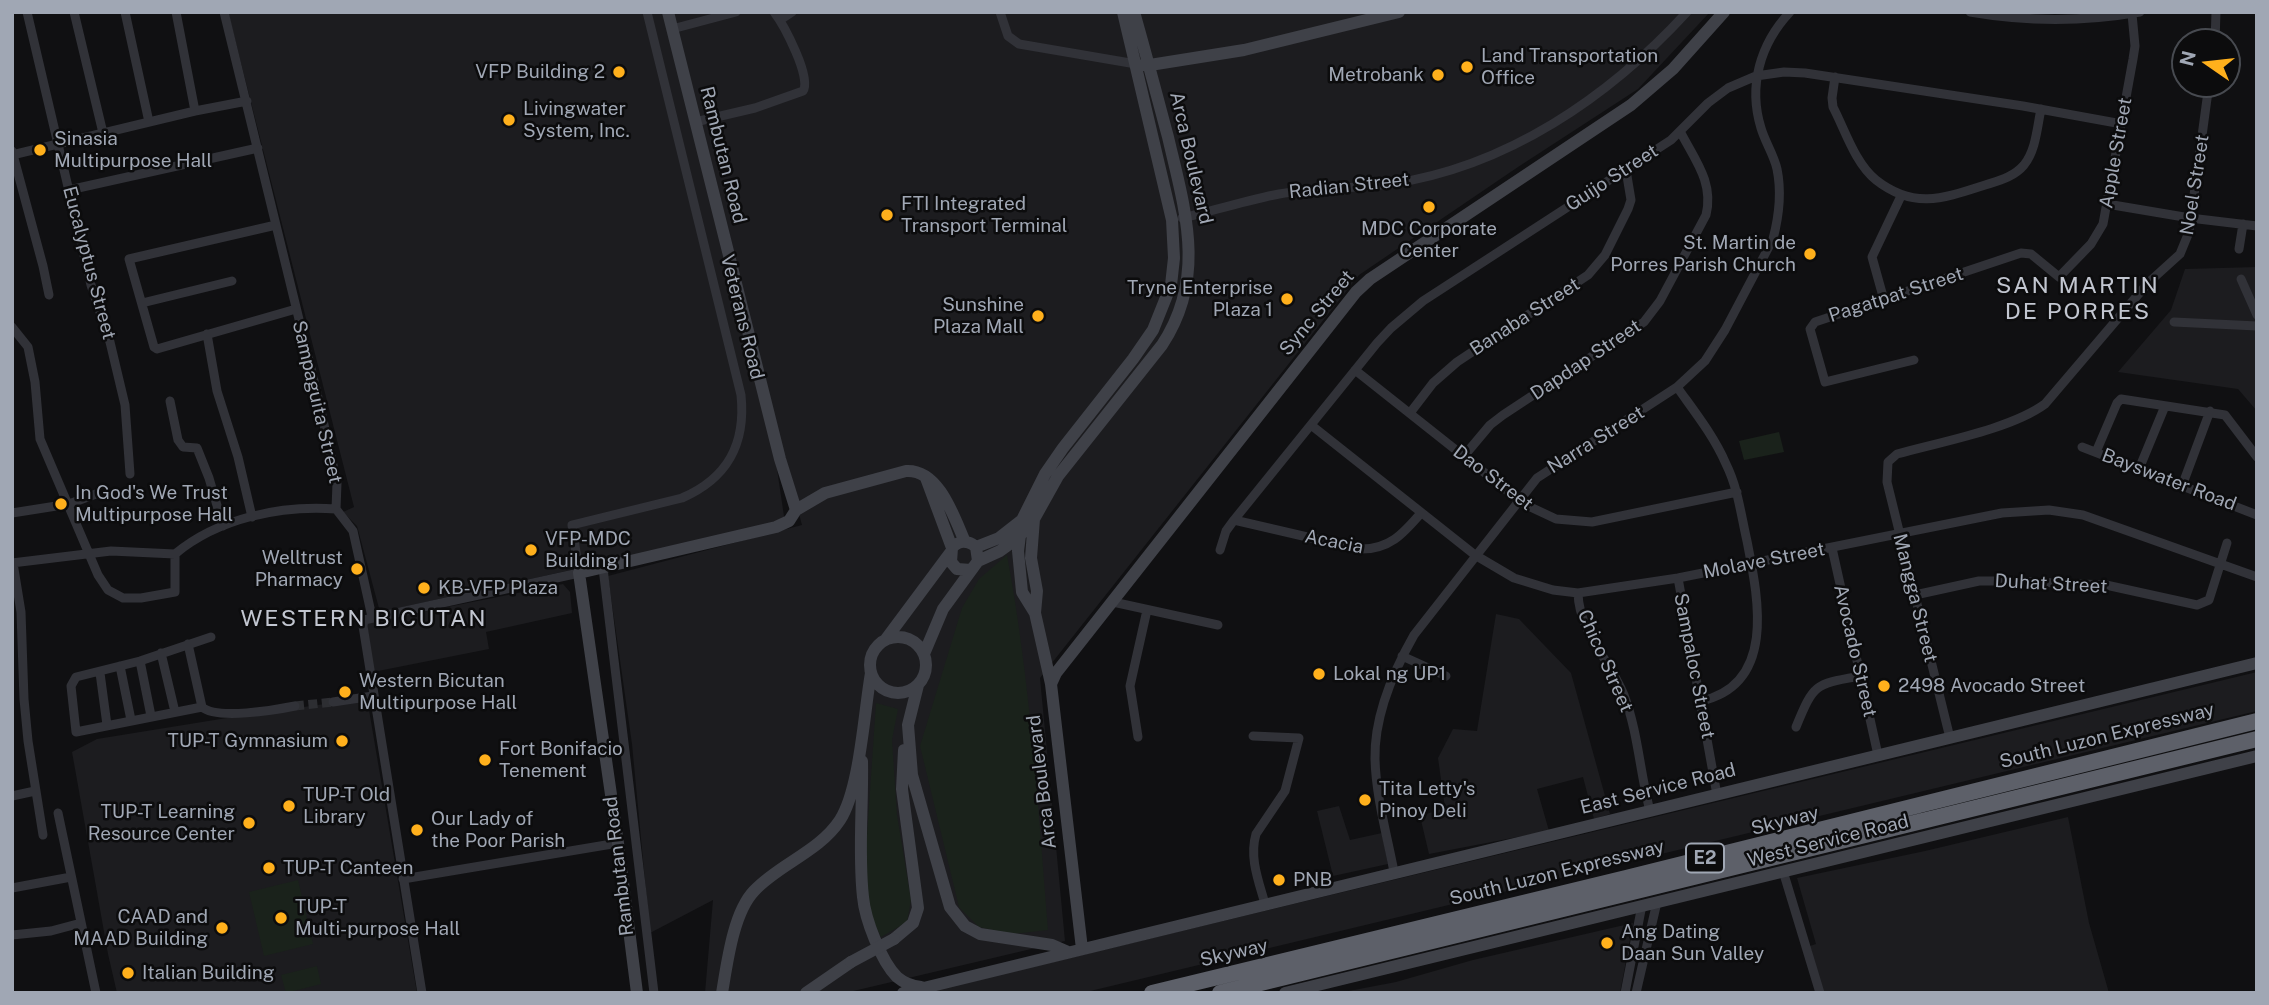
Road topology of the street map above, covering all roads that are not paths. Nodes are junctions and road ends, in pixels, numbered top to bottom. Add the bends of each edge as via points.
1 (27, 12) edge
2 (74, 12) edge
3 (125, 12) edge
4 (176, 12) edge
5 (224, 12) edge
6 (647, 12) edge
7 (668, 12) edge
8 (792, 12) edge
9 (1000, 12) edge
10 (1123, 12) edge
11 (1135, 12) edge
12 (1399, 12) edge
13 (1687, 12) edge
14 (1724, 12) edge
15 (1790, 12) edge
16 (1970, 12) edge
17 (734, 13) edge
18 (2136, 13) edge
19 (777, 16) edge
20 (698, 17) edge
21 (672, 29) junction
22 (1136, 64) junction
23 (1150, 65) junction
24 (1756, 76) junction
25 (1835, 77) junction
26 (2208, 98) edge
27 (247, 101) junction
28 (2041, 109) junction
29 (195, 111) junction
30 (149, 122) junction
31 (695, 122) junction
32 (2122, 124) junction
33 (103, 132) junction
34 (1681, 133) junction
35 (59, 143) junction
36 (258, 148) junction
37 (13, 154) edge
38 (1626, 170) junction
39 (69, 190) junction
40 (1901, 196) junction
41 (2108, 204) junction
42 (1187, 217) junction
43 (2190, 218) junction
44 (1172, 220) junction
45 (276, 225) junction
46 (2243, 225) junction
47 (2257, 226) edge
48 (2239, 249) dead end
49 (2059, 277) joint
50 (2241, 279) dead end
51 (232, 281) dead end
52 (48, 295) dead end
53 (1884, 300) junction
54 (142, 303) junction
55 (296, 309) junction
56 (2257, 314) edge
57 (2174, 322) dead end
58 (2257, 326) edge
59 (12, 327) edge
60 (207, 334) junction
61 (1914, 360) dead end
62 (1355, 370) junction
63 (1677, 387) junction
64 (170, 401) dead end
65 (2165, 406) junction
66 (2210, 411) junction
67 (1409, 413) junction
68 (1311, 425) junction
69 (2082, 447) dead end
70 (2096, 452) junction
71 (1464, 456) junction
72 (2257, 457) edge
73 (1891, 458) joint
74 (2139, 469) junction
75 (130, 474) dead end
76 (925, 478) junction
77 (2182, 486) junction
78 (1737, 492) junction
79 (96, 494) dead end
80 (1519, 500) junction
81 (69, 504) junction
82 (336, 509) junction
83 (796, 510) junction
84 (12, 513) edge
85 (1421, 513) junction
86 (2257, 514) edge
87 (252, 517) junction
88 (1028, 519) junction
89 (1234, 520) junction
90 (223, 526) junction
91 (1900, 535) junction
92 (1018, 538) junction
93 (2227, 543) dead end
94 (970, 544) junction
95 (1832, 548) junction
96 (1220, 550) dead end
97 (951, 551) junction
98 (88, 552) junction
99 (175, 554) junction
100 (1475, 555) junction
101 (13, 563) edge
102 (1751, 564) junction
103 (2220, 564) junction
104 (974, 565) junction
105 (603, 568) junction
106 (579, 573) junction
107 (2257, 577) edge
108 (1678, 578) junction
109 (1578, 593) junction
110 (1915, 595) junction
111 (1113, 602) junction
112 (1147, 610) junction
113 (1035, 613) junction
114 (372, 617) junction
115 (1218, 625) dead end
116 (211, 637) dead end
117 (886, 639) junction
118 (1042, 641) junction
119 (188, 645) junction
120 (23, 646) junction
121 (12, 648) edge
122 (160, 653) junction
123 (924, 654) junction
124 (1071, 654) junction
125 (1402, 656) junction
126 (140, 661) junction
127 (2257, 663) edge
128 (120, 666) junction
129 (100, 673) junction
130 (871, 673) junction
131 (1446, 676) dead end
132 (1861, 676) junction
133 (1051, 684) junction
134 (918, 685) junction
135 (373, 696) junction
136 (23, 699) junction
137 (12, 701) edge
138 (1701, 701) junction
139 (333, 702) tunnel mouth
140 (295, 706) tunnel mouth
141 (202, 707) junction
142 (175, 712) junction
143 (151, 716) junction
144 (131, 720) junction
145 (2257, 720) edge
146 (107, 725) junction
147 (908, 725) junction
148 (2257, 726) edge
149 (1796, 727) dead end
150 (862, 736) junction
151 (1253, 736) dead end
152 (1138, 737) dead end
153 (1950, 738) junction
154 (2257, 739) edge
155 (2257, 745) edge
156 (1878, 755) junction
157 (2257, 756) edge
158 (35, 791) junction
159 (1717, 795) junction
160 (12, 796) edge
161 (1650, 811) junction
162 (58, 813) dead end
163 (43, 835) dead end
164 (618, 843) junction
165 (1783, 871) junction
166 (1394, 872) junction
167 (71, 877) junction
168 (403, 879) junction
169 (12, 888) edge
170 (1657, 902) junction
171 (1265, 904) junction
172 (1642, 905) junction
173 (81, 923) junction
174 (12, 935) edge
175 (1082, 948) junction
176 (1068, 952) junction
177 (1632, 953) junction
178 (1643, 956) junction
179 (925, 987) junction
180 (96, 993) edge
181 (422, 993) edge
182 (636, 993) edge
183 (654, 993) edge
184 (722, 993) edge
185 (806, 993) edge
186 (903, 993) edge
187 (1152, 993) edge
188 (1160, 993) edge
189 (1220, 993) edge
190 (1240, 993) edge
191 (1285, 993) edge
192 (1625, 993) edge
193 (1636, 993) edge
194 (1820, 993) edge

1 - 35 street, Eucalyptus Street
2 - 33 street
3 - 30 street
4 - 29 street
5 - 27 street, Sampaguita Street
6 - 106 street, Veterans Road via 741,395 741,429 731,458 697,492 572,525
7 - 21 main road, Rambutan Road
8 - 19 street
9 - 22 street via 1008,36 1019,44
10 - 22 main road, Arca Boulevard
11 - 23 main road, Arca Boulevard
12 - 23 main road via 1244,50
13 - 42 street, Radian Street via 1627,71 1585,103 1552,125 1473,162 1392,184 1279,194
14 - 111 main road, Sync Street via 1673,69 1631,106 1356,292
15 - 24 street, Narra Street via 1775,30
16 - 18 street via 2060,21
17 - 20 street
18 - 32 street, Apple Street
19 - 31 street via 806,78 803,91
20 - 21 street
21 - 31 main road, Rambutan Road
22 - 23 main road
22 - 44 main road, Arca Boulevard
23 - 42 main road, Arca Boulevard
24 - 25 street, Guijo Street via 1795,72
24 - 34 street, Guijo Street via 1728,88
24 - 63 street, Narra Street via 1758,118 1778,178 1777,224 1725,330 1705,360
25 - 28 street, Guijo Street
25 - 40 street via 1833,107 1861,162
26 - 43 street, Noel Street
27 - 29 street
27 - 36 street, Sampaguita Street
28 - 32 street, Guijo Street
28 - 40 street via 2034,146 2017,173 1947,197
29 - 30 street
30 - 33 street
31 - 83 main road, Rambutan Road
32 - 41 street, Apple Street
33 - 35 street
34 - 38 street, Guijo Street
34 - 71 street, Dapdap Street via 1705,177 1709,205 1660,301 1640,326 1490,425
35 - 37 street
35 - 39 street, Eucalyptus Street
36 - 39 street
36 - 45 street, Sampaguita Street
37 - 52 street
38 - 62 street, Guijo Street via 1423,301 1391,328
38 - 67 street, Banaba Street via 1631,201 1596,268 1457,362
39 - 75 street, Eucalyptus Street via 125,405
40 - 53 street via 1872,257
41 - 43 street
41 - 49 street, Apple Street via 2091,244
42 - 44 street, Radian Street
42 - 88 main road, Arca Boulevard via 1187,285 1171,333
43 - 46 street
43 - 73 street, Noel Street via 2180,254 2148,284 2045,404 2014,421
44 - 88 main road, Arca Boulevard via 1171,285 1153,330 1045,474
45 - 54 street via 129,259
45 - 55 street, Sampaguita Street
46 - 47 street
46 - 48 street
49 - 53 street, Pagatpat Street via 2031,254 2021,253
50 - 56 street
51 - 54 street
53 - 61 street, Pagatpat Street via 1815,322 1810,329 1824,382
54 - 60 street via 154,347
55 - 60 street
55 - 82 street, Sampaguita Street via 337,483
57 - 58 street
59 - 81 street via 28,347 40,439
60 - 87 street via 217,391
62 - 67 street, Dao Street
62 - 68 street, Guijo Street
63 - 78 street via 1720,451
63 - 80 street, Narra Street via 1546,470
64 - 90 street via 178,440 183,447 197,448
65 - 66 street
65 - 70 street via 2119,400
65 - 74 street
66 - 72 street via 2225,415
66 - 77 street
67 - 71 street, Dao Street
68 - 85 street, Molave Street
68 - 89 street, Guijo Street
69 - 70 street, Bayswater Road
70 - 74 street, Bayswater Road
71 - 80 street, Dao Street
73 - 91 street, Mangga Street via 1887,482
74 - 77 street, Bayswater Road
76 - 83 main road via 906,471 825,493
76 - 94 main road via 937,487
76 - 97 main road
77 - 86 street, Bayswater Road
78 - 80 street, Dao Street via 1583,523 1539,513
78 - 102 street
79 - 81 street
80 - 100 street, Narra Street
81 - 84 street
81 - 98 street
82 - 87 street via 308,508
82 - 114 street, Sampaguita Street via 353,531
83 - 105 main road via 789,521 776,527
85 - 89 street, Acacia via 1399,538 1372,549
85 - 100 street, Molave Street
87 - 90 street
88 - 92 main road, Arca Boulevard
88 - 94 main road, Arca Boulevard via 999,538
88 - 113 main road, Arca Boulevard via 1037,591
89 - 96 street, Guijo Street
90 - 99 street via 190,541
91 - 95 street, Molave Street
91 - 103 street, Molave Street via 2002,513 2049,510 2083,515
91 - 110 street, Mangga Street
92 - 104 main road, Arca Boulevard
92 - 113 main road, Arca Boulevard via 1022,592
93 - 103 street, Duhat Street
94 - 97 main road via 960,542
94 - 104 main road
95 - 102 street, Molave Street
95 - 132 street, Avocado Street
97 - 104 main road via 957,569
97 - 117 main road
98 - 99 street
98 - 99 street via 108,590 130,599 175,592
98 - 101 street
100 - 109 street, Molave Street via 1514,578
100 - 125 street, Narra Street
101 - 120 street
102 - 108 street, Molave Street
102 - 138 street via 1759,614 1752,654 1740,680 1729,691
103 - 107 street, Molave Street
103 - 110 street, Duhat Street via 2209,600 2197,605 2106,585 2008,581 1979,581
104 - 123 main road, Arca Boulevard via 937,619
105 - 106 main road
105 - 183 street, Rambutan Road
106 - 114 street
106 - 164 main road, Rambutan Road
108 - 109 street, Molave Street
108 - 138 street, Sampaloc Street
109 - 161 street, Chico Street via 1585,625 1625,696
110 - 153 street, Mangga Street
111 - 112 street
111 - 124 main road, Sync Street
112 - 115 street
112 - 152 street via 1130,686
113 - 118 main road, Arca Boulevard
114 - 135 street, Sampaguita Street via 363,626
116 - 119 street
117 - 123 main road via 906,638
117 - 130 main road via 872,654
118 - 124 main road via 1055,654
118 - 133 main road, Arca Boulevard
119 - 122 street
119 - 141 street
120 - 121 street
120 - 136 street
122 - 126 street
122 - 142 street
123 - 134 main road via 926,670
124 - 133 main road, Sync Street
125 - 131 street
125 - 166 street, Narra Street via 1383,706 1375,758
126 - 128 street
126 - 143 street
127 - 153 main road, East Service Road
128 - 129 street
128 - 144 street
129 - 146 street
129 - 146 street via 72,680 76,732
130 - 134 main road via 878,685 893,693
130 - 150 main road
132 - 149 street via 1823,683 1813,691
132 - 156 street, Avocado Street
133 - 175 main road, Arca Boulevard
134 - 147 main road
135 - 139 street
135 - 168 street, Sampaguita Street
136 - 137 street
136 - 158 street
138 - 159 street, Sampaloc Street
140 - 141 street via 233,713 207,712
141 - 142 street
142 - 143 street
143 - 144 street
144 - 146 street
145 - 187 highway, South Luzon Expressway / E2
147 - 176 main road via 915,786 953,912 980,934 1052,945
147 - 185 main road, bridge via 902,789 918,908 913,923
148 - 188 highway, Skyway / E2
150 - 179 main road via 861,875 866,911 890,969 904,982
150 - 184 main road via 840,821 746,901
151 - 171 street via 1299,738 1285,791 1254,842
153 - 156 main road, East Service Road
154 - 189 highway, Skyway / E2
155 - 190 highway, E2
156 - 159 main road, East Service Road
157 - 165 main road, West Service Road
158 - 160 street
158 - 163 street
159 - 161 main road, East Service Road
161 - 166 main road, East Service Road
162 - 167 street
164 - 168 street
164 - 182 main road, Rambutan Road
165 - 170 main road, West Service Road
165 - 194 street
166 - 171 main road, East Service Road
167 - 169 street
167 - 173 street
168 - 181 street, Sampaguita Street
170 - 172 main road, West Service Road
170 - 178 street
171 - 175 main road, East Service Road
172 - 177 street
172 - 191 main road, West Service Road
173 - 174 street
173 - 180 street
175 - 176 main road, East Service Road
176 - 179 main road, East Service Road
177 - 178 street
177 - 192 street
178 - 193 street
179 - 186 main road, East Service Road

